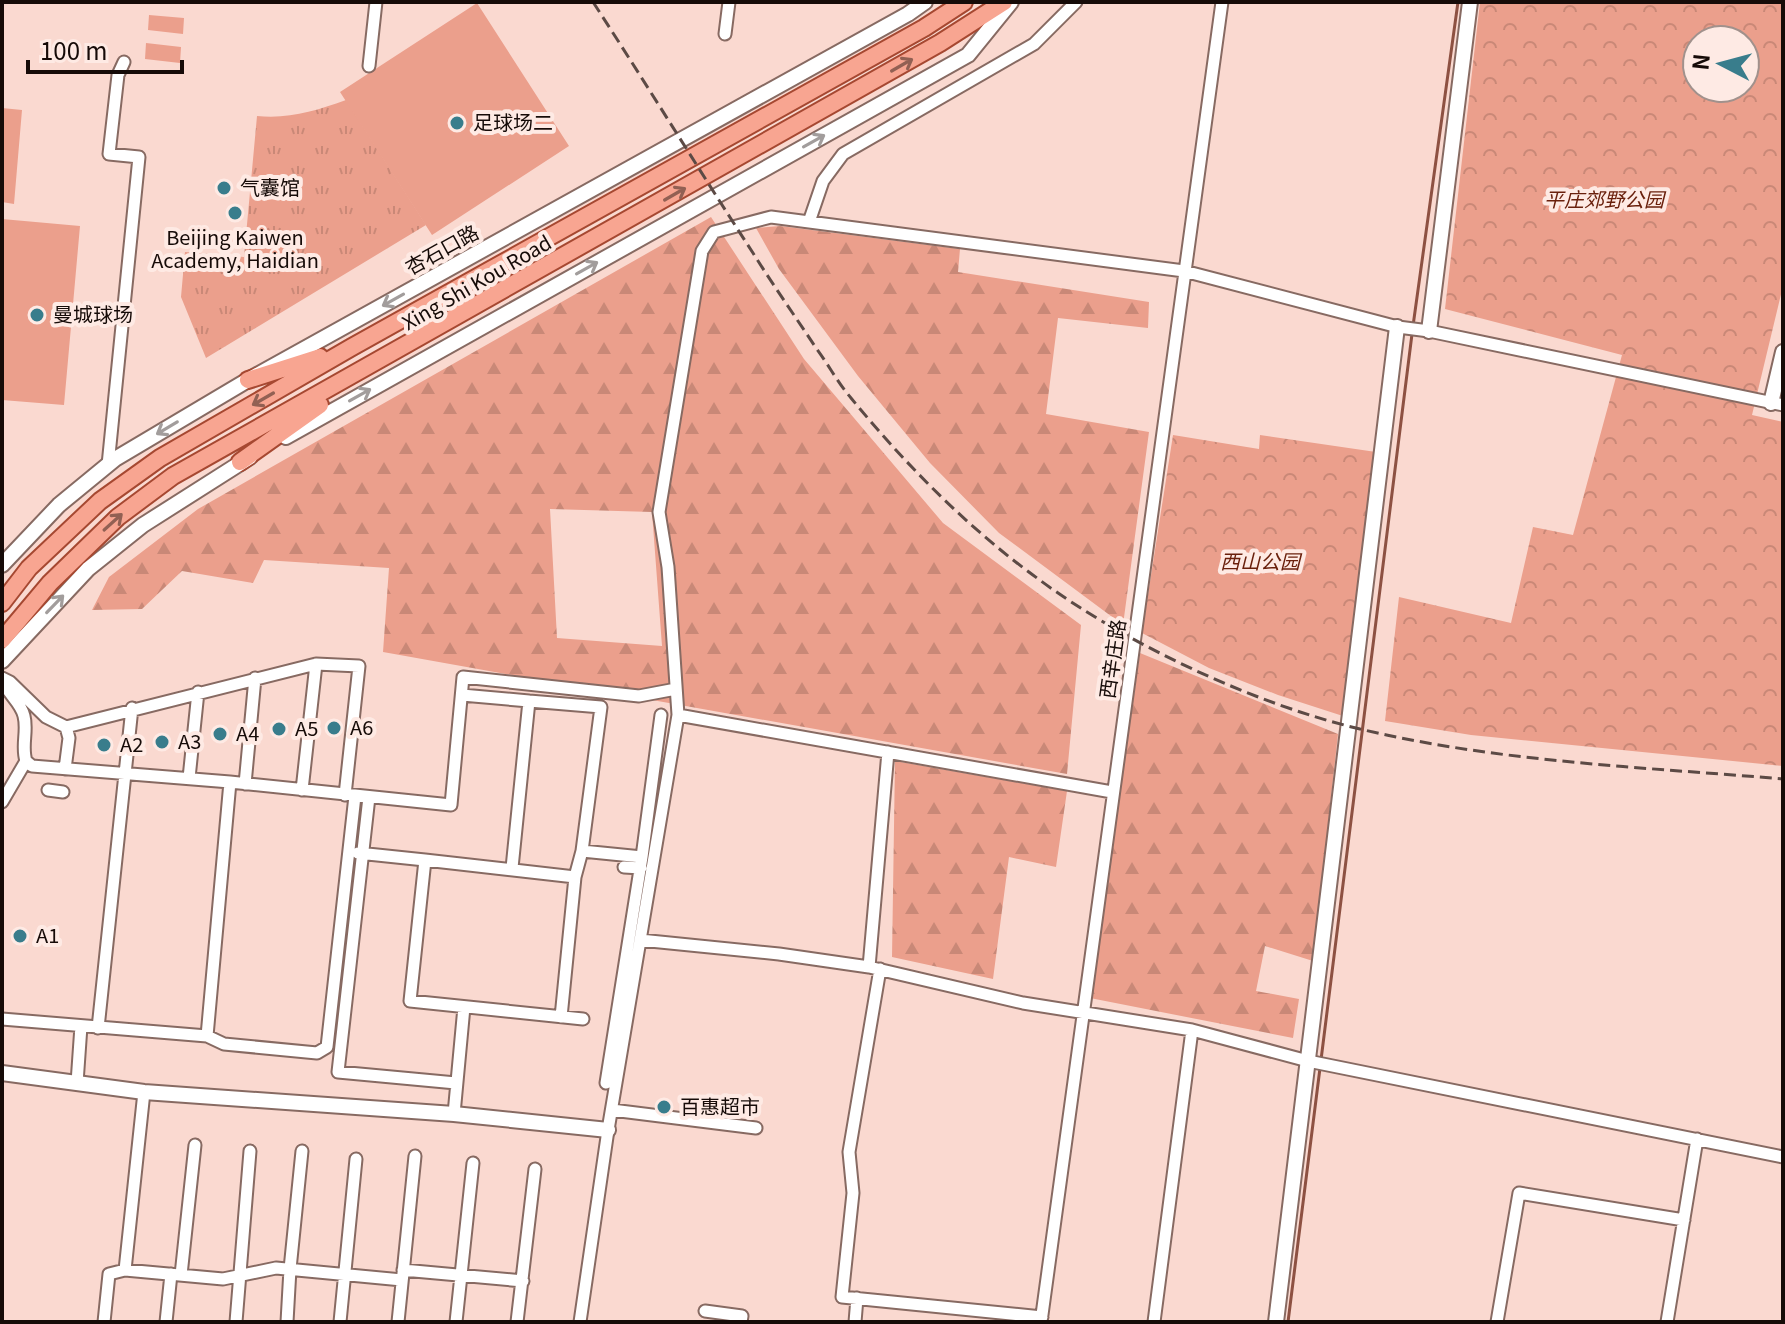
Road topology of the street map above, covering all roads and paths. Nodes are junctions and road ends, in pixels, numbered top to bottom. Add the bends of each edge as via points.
1 (376, 2) edge
2 (729, 2) edge
3 (925, 2) edge
4 (948, 2) edge
5 (964, 2) edge
6 (1004, 2) edge
7 (1011, 2) edge
8 (1076, 2) edge
9 (1222, 2) edge
10 (1470, 2) edge
11 (924, 28) junction
12 (725, 34) dead end
13 (124, 62) dead end
14 (369, 66) dead end
15 (809, 222) junction
16 (1184, 271) junction
17 (1397, 327) junction
18 (1429, 331) junction
19 (352, 347) junction
20 (1783, 352) edge
21 (380, 361) junction
22 (248, 380) junction
23 (1777, 404) edge
24 (240, 462) junction
25 (108, 465) junction
26 (2, 565) edge
27 (2, 603) edge
28 (2, 640) edge
29 (2, 661) edge
30 (316, 664) junction
31 (2, 678) edge
32 (255, 678) junction
33 (676, 689) junction
34 (198, 692) junction
35 (462, 695) junction
36 (529, 701) junction
37 (132, 708) junction
38 (661, 715) dead end
39 (678, 715) junction
40 (66, 727) junction
41 (888, 752) junction
42 (26, 761) junction
43 (65, 769) junction
44 (126, 773) junction
45 (189, 778) junction
46 (230, 782) junction
47 (245, 784) junction
48 (48, 790) dead end
49 (302, 790) junction
50 (63, 792) dead end
51 (1112, 792) junction
52 (350, 796) junction
53 (369, 797) junction
54 (2, 802) edge
55 (582, 851) junction
56 (349, 852) junction
57 (363, 854) junction
58 (425, 860) junction
59 (642, 862) junction
60 (624, 867) dead end
61 (512, 868) junction
62 (575, 877) junction
63 (640, 940) junction
64 (875, 968) junction
65 (464, 1007) junction
66 (1082, 1012) junction
67 (561, 1017) junction
68 (2, 1019) edge
69 (583, 1019) dead end
70 (81, 1026) junction
71 (98, 1028) junction
72 (1192, 1030) junction
73 (207, 1036) junction
74 (1308, 1061) junction
75 (2, 1073) edge
76 (77, 1083) junction
77 (456, 1083) junction
78 (606, 1083) dead end
79 (144, 1092) junction
80 (612, 1110) junction
81 (454, 1114) junction
82 (756, 1128) dead end
83 (608, 1130) junction
84 (1697, 1139) junction
85 (195, 1145) dead end
86 (250, 1151) dead end
87 (302, 1151) dead end
88 (415, 1156) dead end
89 (1783, 1157) edge
90 (356, 1159) dead end
91 (473, 1163) dead end
92 (535, 1169) dead end
93 (1684, 1220) junction
94 (290, 1269) junction
95 (125, 1270) junction
96 (345, 1274) junction
97 (176, 1275) junction
98 (241, 1275) junction
99 (403, 1275) junction
100 (523, 1281) junction
101 (857, 1298) junction
102 (705, 1311) dead end
103 (1041, 1320) edge
104 (104, 1322) edge
105 (166, 1322) edge
106 (236, 1322) edge
107 (287, 1322) edge
108 (340, 1322) edge
109 (398, 1322) edge
110 (456, 1322) edge
111 (517, 1322) edge
112 (580, 1322) edge
113 (741, 1322) edge
114 (855, 1322) edge
115 (1154, 1322) edge
116 (1276, 1322) edge
117 (1497, 1322) edge
118 (1667, 1322) edge

1 - 14 street
2 - 12 street
3 -> 22 street, 杏石口路
4 - 11 main road
5 - 11 main road, Xing Shi Kou Road
21 -> 6 main road, Xing Shi Kou Road
24 -> 7 street via 968,55
8 - 15 street via 1034,44 843,154 823,181
9 - 16 street, 西辛庄路
10 - 18 street
11 - 19 main road, Xing Shi Kou Road
13 - 25 street via 109,154 139,157
15 - 16 street
15 - 33 street via 771,217 735,225 714,232 702,251 659,512
16 - 17 street
16 - 51 street, 西辛庄路
17 - 18 street
17 - 74 street
18 - 23 street
19 - 22 main road
19 -> 27 main road, Xing Shi Kou Road via 160,458 100,501 29,568
20 - 23 street
21 - 24 main road
28 -> 21 main road, Xing Shi Kou Road via 50,583 129,508 173,476
22 -> 25 street, 杏石口路
29 -> 24 street via 88,569 143,525
25 - 26 street, 杏石口路 via 59,505
30 - 32 street
30 - 49 street
30 - 52 street via 359,666
31 - 40 street via 46,717
31 - 42 street via 24,712
32 - 34 street
32 - 47 street
33 - 35 street via 639,696 463,677
33 - 39 street
34 - 37 street
34 - 45 street
35 - 36 street
35 - 53 street via 451,805
36 - 55 street via 601,707
36 - 61 street
37 - 40 street
37 - 44 street
38 - 59 street
39 - 41 street
39 - 63 street
40 - 43 street
41 - 51 street
41 - 64 street
42 - 43 street
42 - 54 street
43 - 44 street
44 - 45 street
44 - 71 street
45 - 46 street
46 - 47 street
46 - 73 street
47 - 49 street
48 - 50 street
49 - 52 street
51 - 66 street, 西辛庄路
52 - 53 street
52 - 56 street
53 - 57 street
55 - 59 street
55 - 62 street
56 - 57 street
56 - 73 street via 327,1047 317,1053 224,1044
57 - 58 street
57 - 77 street via 338,1072
58 - 61 street
58 - 65 street via 405,1000
59 - 60 street
59 - 78 street
61 - 62 street
62 - 67 street
63 - 64 street
63 - 80 street
64 - 66 street
64 - 101 street via 849,1152 853,1193 842,1297
65 - 67 street
65 - 77 street
66 - 72 street
66 - 103 street, 西辛庄路
67 - 69 street
68 - 70 street
70 - 71 street
70 - 76 street
71 - 73 street
72 - 74 street
72 - 115 street
74 - 84 street
74 - 116 street
75 - 76 street
76 - 79 street
77 - 81 street
79 - 81 street
79 - 95 street
80 - 82 street
80 - 83 street
81 - 83 street
83 - 112 street
84 - 89 street
84 - 93 street
85 - 97 street
86 - 98 street
87 - 94 street
88 - 99 street
90 - 96 street
91 - 110 street
92 - 100 street
93 - 117 street via 1519,1193
93 - 118 street
94 - 96 street
94 - 98 street
94 - 107 street
95 - 97 street
95 - 104 street via 109,1274
96 - 99 street
96 - 108 street
97 - 98 street
97 - 105 street
98 - 106 street
99 - 100 street
99 - 109 street
100 - 111 street
101 - 103 street
101 - 114 street
102 - 113 street via 742,1316

